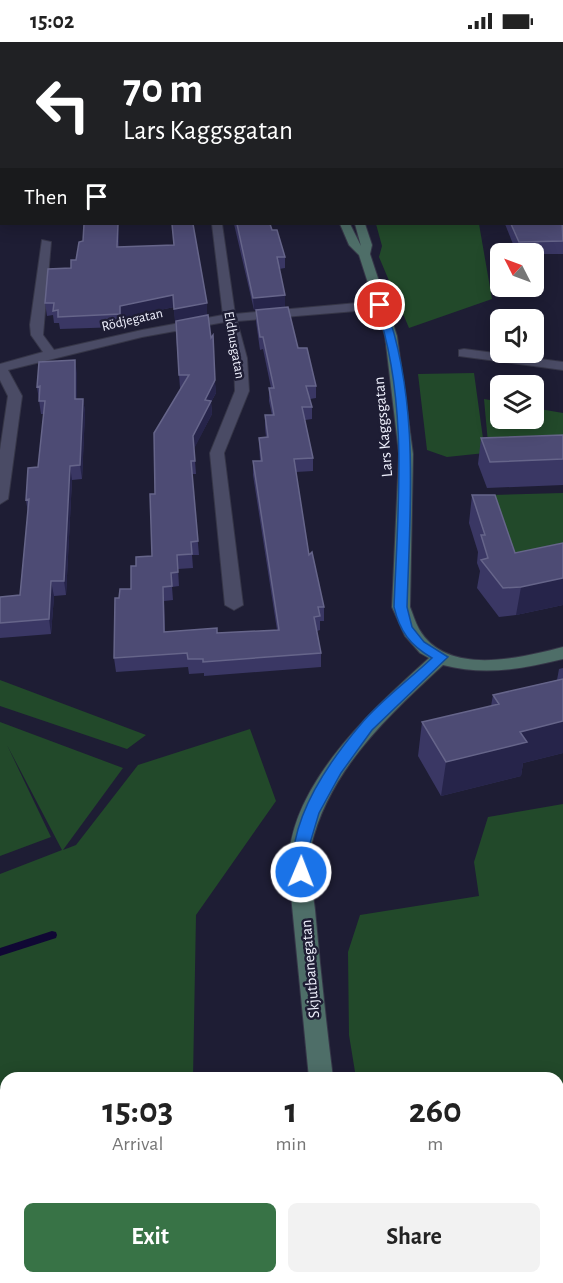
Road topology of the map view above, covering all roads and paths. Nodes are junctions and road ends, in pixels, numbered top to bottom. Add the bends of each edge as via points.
1 (217, 225) edge
2 (345, 225) edge
3 (360, 225) edge
4 (46, 242) dead end
5 (364, 254) junction
6 (380, 305) junction
7 (229, 316) junction
8 (464, 353) dead end
9 (51, 354) junction
10 (563, 366) edge
11 (0, 368) edge
12 (0, 499) edge
13 (234, 605) dead end
14 (563, 652) edge
15 (441, 657) junction
16 (320, 1072) edge

1 - 7 street, Eldhusgatan
2 - 5 street, Lars Kaggsgatan via 354,245
3 - 5 street, Lars Kaggsgatan via 367,245
4 - 9 street via 36,325 37,335
5 - 6 street, Lars Kaggsgatan
6 - 7 street, Rödjegatan
6 - 15 street, Lars Kaggsgatan via 391,336 406,454 400,607 406,628 420,645
7 - 9 street, Rödjegatan via 171,325
7 - 13 street, Eldhusgatan via 242,377 241,400 220,439 217,453
8 - 10 street
9 - 11 street, Rödjegatan
11 - 12 street via 15,396
14 - 15 street, Lars Kaggsgatan via 487,668
15 - 16 street, Skjutbanegatan via 360,735 311,813 300,850 309,982

